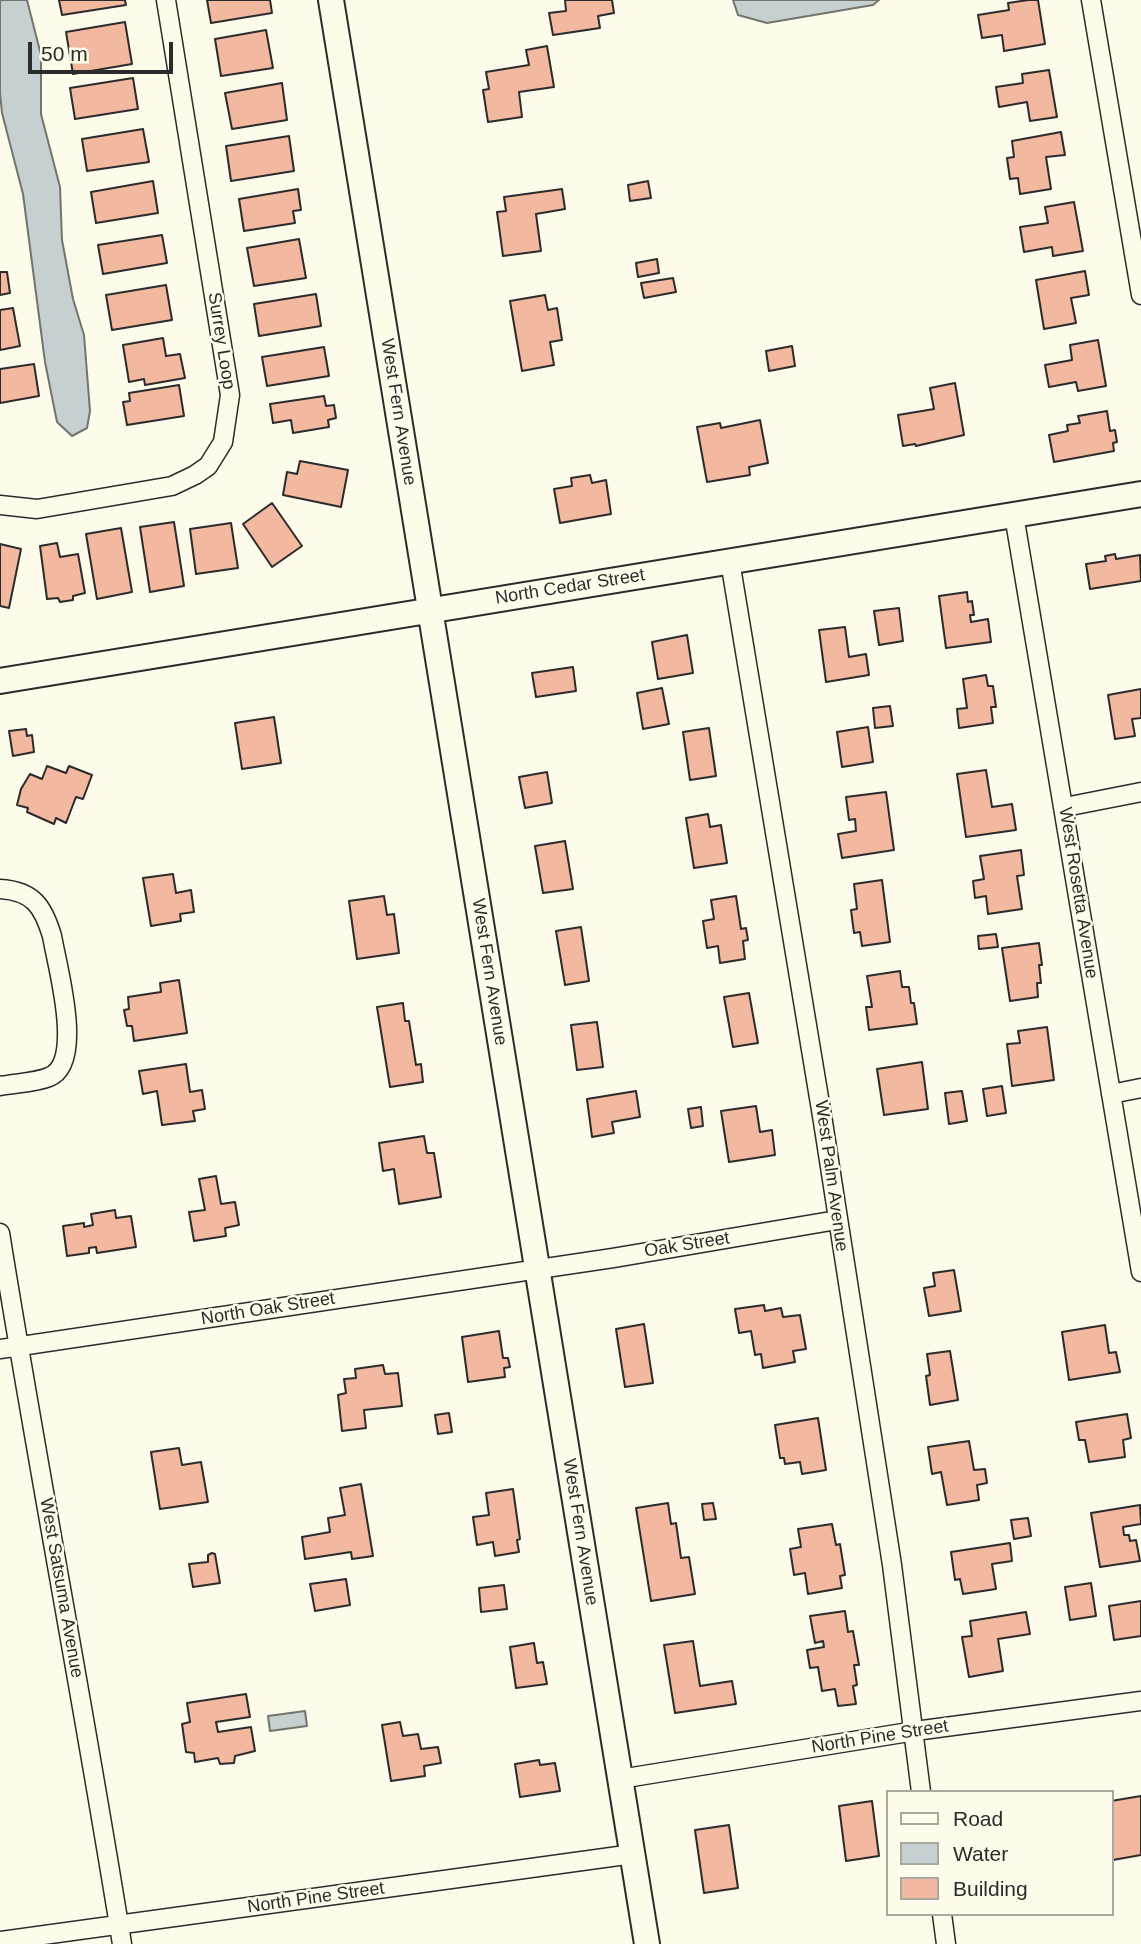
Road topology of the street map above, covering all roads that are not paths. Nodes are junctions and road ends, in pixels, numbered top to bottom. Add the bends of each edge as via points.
1 (166, 0) edge
2 (331, 0) edge
3 (1091, 0) edge
4 (1141, 295) edge
5 (1141, 494) edge
6 (0, 505) edge
7 (1014, 515) junction
8 (730, 561) junction
9 (430, 611) junction
10 (0, 681) edge
11 (1141, 792) edge
12 (1065, 807) junction
13 (0, 889) edge
14 (0, 1086) edge
15 (1141, 1088) edge
16 (1111, 1094) junction
17 (837, 1220) junction
18 (0, 1233) edge
19 (537, 1268) junction
20 (1141, 1272) edge
21 (18, 1346) junction
22 (0, 1349) edge
23 (1141, 1701) edge
24 (915, 1731) junction
25 (620, 1779) junction
26 (921, 1790) edge
27 (633, 1854) junction
28 (942, 1916) edge
29 (119, 1925) junction
30 (0, 1941) edge
31 (122, 1944) edge
32 (647, 1944) edge
33 (946, 1944) edge

1 - 6 street, Surrey Loop via 230,395 223,442 208,466 172,486 37,509
2 - 9 street, West Fern Avenue
3 - 4 street
5 - 7 street, North Cedar Street
7 - 8 street, North Cedar Street
7 - 12 street, West Rosetta Avenue
8 - 9 street, North Cedar Street
8 - 17 street, West Palm Avenue
9 - 10 street, North Cedar Street
9 - 19 street, West Fern Avenue
11 - 12 street
12 - 16 street, West Rosetta Avenue
13 - 14 street via 30,897 47,921 68,1047 57,1072 49,1078
15 - 16 street
16 - 20 street, West Rosetta Avenue
17 - 19 street, Oak Street
17 - 24 street, West Palm Avenue
18 - 21 street, West Satsuma Avenue
19 - 21 street, North Oak Street
19 - 25 street, West Fern Avenue
21 - 22 street, North Oak Street
21 - 29 street, West Satsuma Avenue
23 - 24 street, North Pine Street
24 - 25 street, North Pine Street
24 - 26 street, West Palm Avenue
25 - 27 street, West Fern Avenue
27 - 29 street, North Pine Street
27 - 32 street, West Fern Avenue
28 - 33 street
29 - 30 street, North Pine Street
29 - 31 street, West Satsuma Avenue

